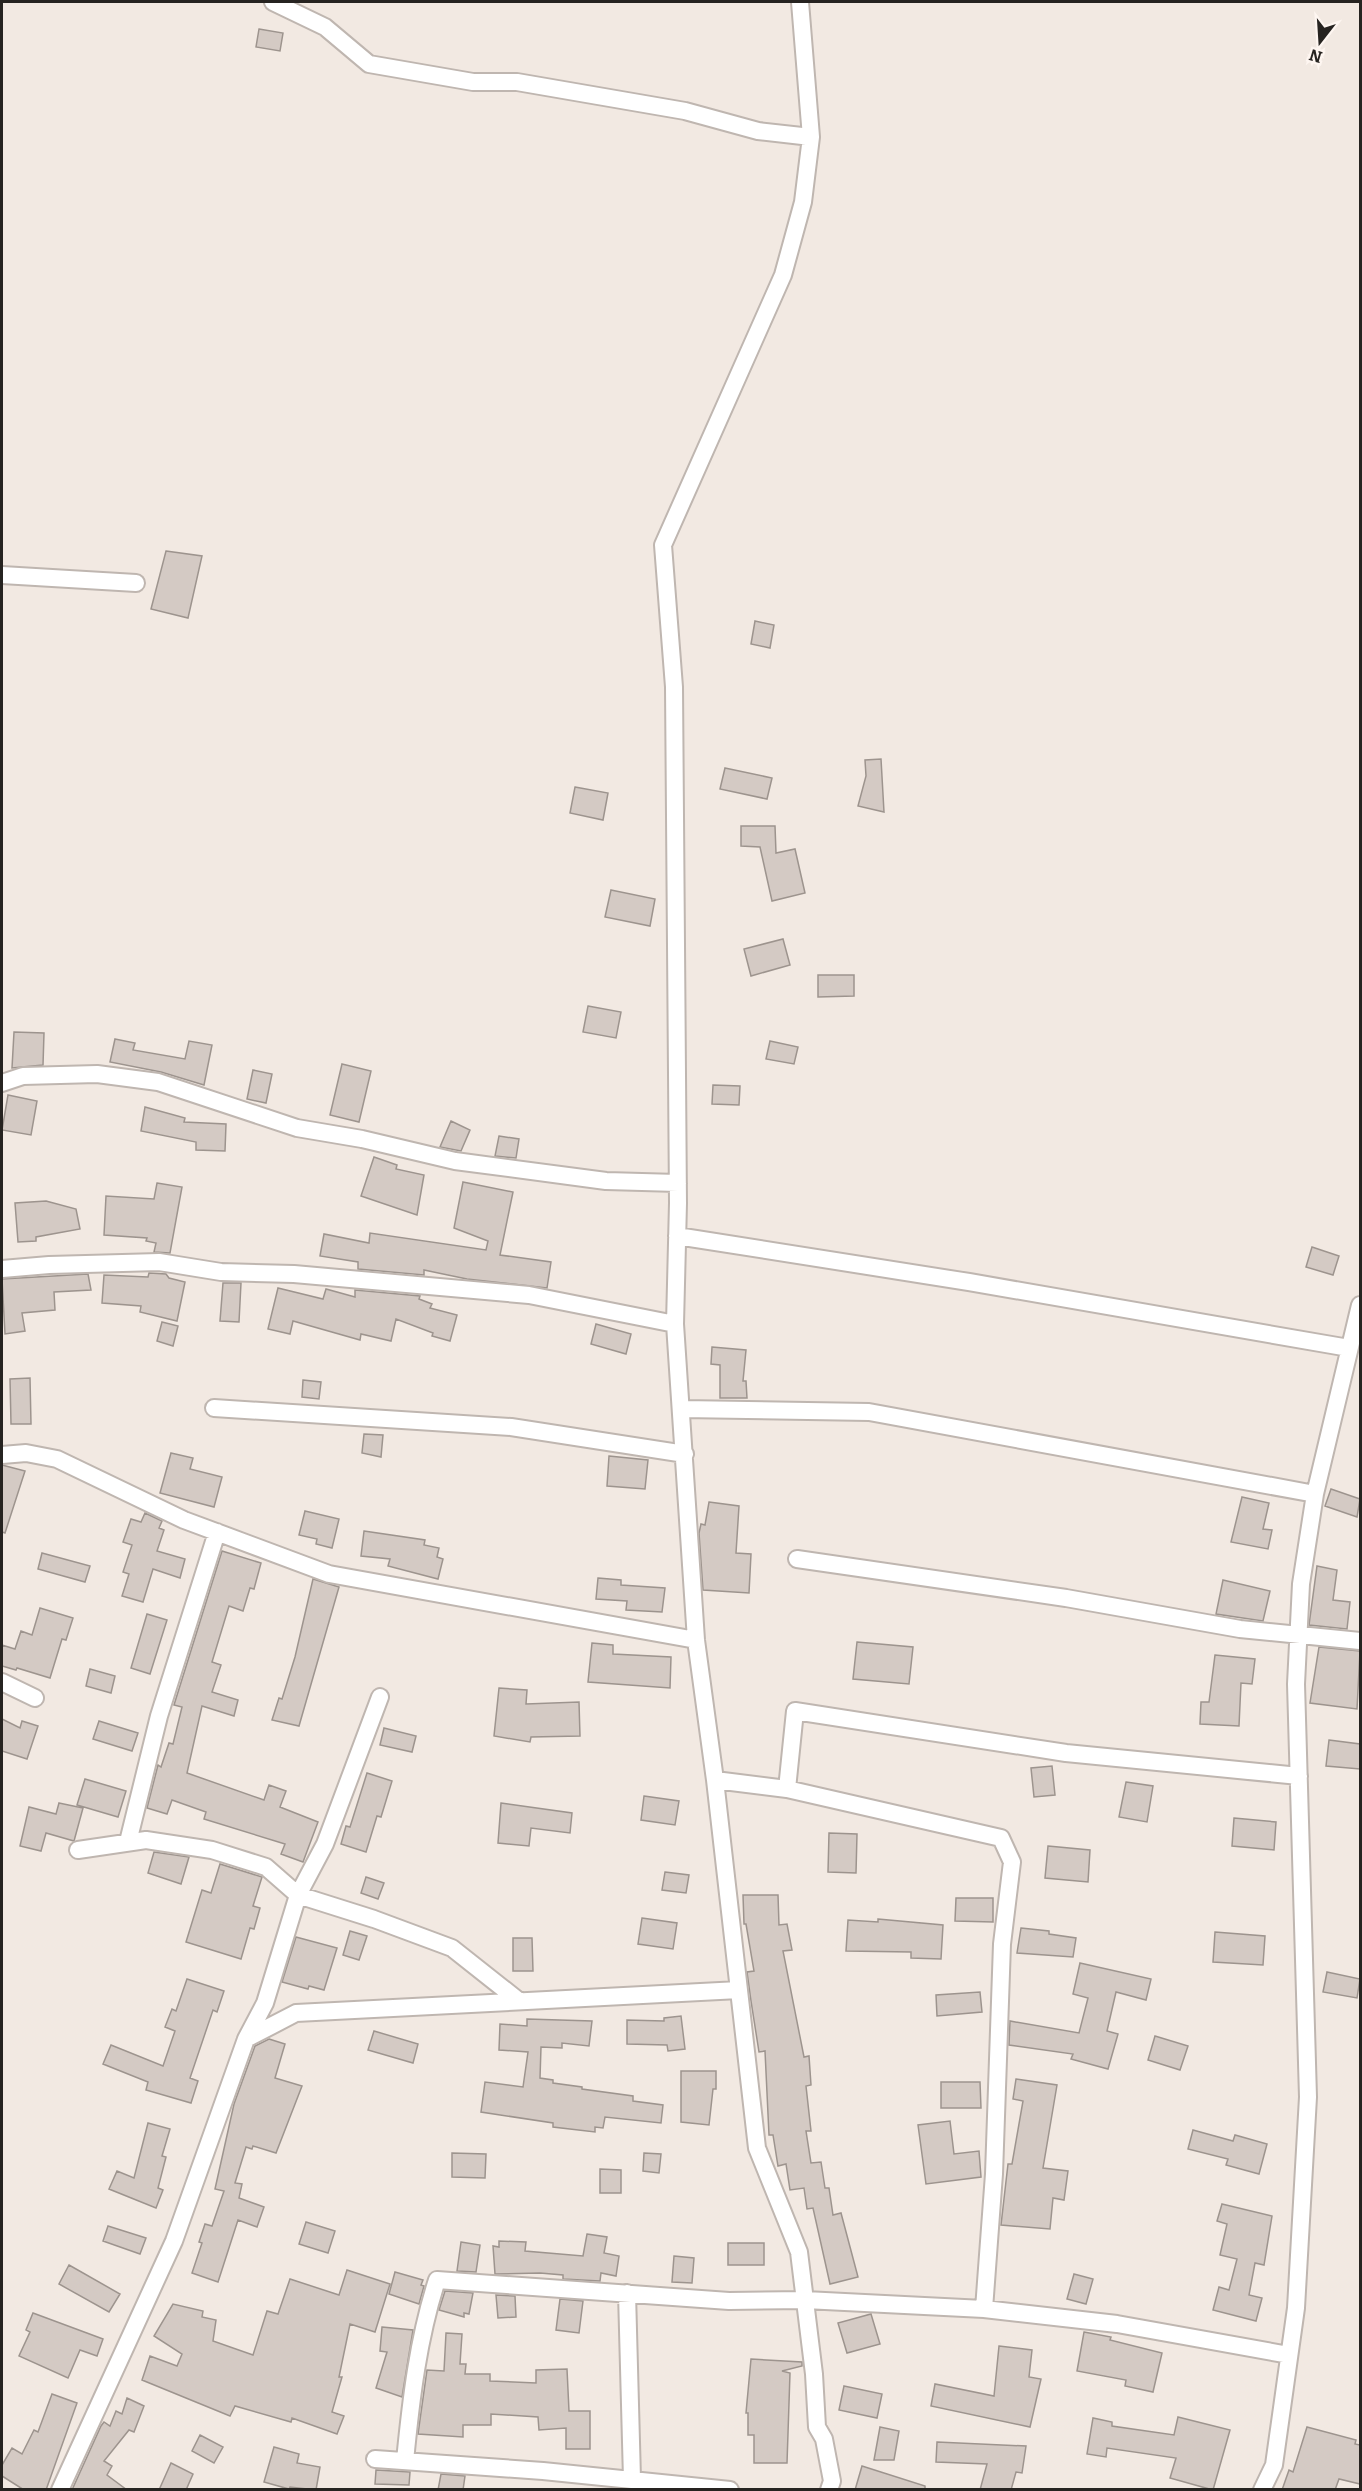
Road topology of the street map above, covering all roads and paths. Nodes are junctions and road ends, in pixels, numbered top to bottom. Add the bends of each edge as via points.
1 (273, 2) edge
2 (800, 2) edge
3 (811, 138) junction
4 (2, 575) edge
5 (136, 584) dead end
6 (2, 1083) edge
7 (678, 1183) junction
8 (678, 1236) junction
9 (2, 1269) edge
10 (1360, 1305) edge
11 (675, 1324) junction
12 (1349, 1348) junction
13 (214, 1408) dead end
14 (682, 1409) junction
15 (685, 1454) junction
16 (2, 1455) edge
17 (1316, 1494) junction
18 (217, 1532) junction
19 (797, 1559) dead end
20 (1299, 1633) junction
21 (696, 1640) junction
22 (1360, 1641) edge
23 (2, 1682) edge
24 (380, 1697) dead end
25 (35, 1698) dead end
26 (1299, 1776) junction
27 (715, 1780) junction
28 (787, 1789) junction
29 (128, 1842) junction
30 (78, 1850) dead end
31 (298, 1895) junction
32 (739, 1990) junction
33 (519, 2001) junction
34 (246, 2039) junction
35 (627, 2293) junction
36 (805, 2301) junction
37 (984, 2309) junction
38 (1289, 2355) junction
39 (375, 2459) dead end
40 (405, 2461) junction
41 (632, 2479) junction
42 (60, 2490) edge
43 (730, 2490) edge
44 (830, 2490) edge
45 (1262, 2490) edge

1 - 3 street via 325,27 369,64 473,82 518,82 685,111 758,131
2 - 3 street
3 - 7 street via 803,202 783,275 663,545 674,687
4 - 5 street
6 - 7 street via 23,1076 97,1074 158,1082 297,1128 362,1138 455,1161 606,1180
7 - 8 street
8 - 11 street
8 - 12 street
9 - 11 street via 159,1262 221,1272 294,1274 529,1295
10 - 12 street
11 - 14 street
12 - 17 street
13 - 15 street via 511,1427
14 - 15 street
14 - 17 street via 869,1412
15 - 21 street
16 - 18 street via 26,1453 57,1459 113,1488
17 - 20 street via 1301,1584
18 - 21 street via 329,1574
18 - 29 street via 159,1716
19 - 20 street via 1066,1598 1240,1629
20 - 22 street
20 - 26 street
21 - 27 street
23 - 25 street
24 - 31 street via 325,1844
26 - 28 street via 1066,1753 795,1711
26 - 38 street via 1308,2097 1296,2308
27 - 28 street
27 - 32 street
28 - 37 street via 1001,1838 1012,1862 1002,1944 994,2174
29 - 30 street
29 - 31 street via 146,1840 212,1850 266,1867
31 - 33 street via 452,1948
31 - 34 street via 265,2003
32 - 33 street
32 - 36 street via 757,2148 799,2252
33 - 34 street via 296,2013
34 - 42 street via 174,2241
35 - 36 street via 729,2301
35 - 40 street via 437,2280 425,2317 413,2383
35 - 41 street
36 - 37 street
36 - 44 street via 817,2427 824,2439 832,2481
37 - 38 street via 1117,2324
38 - 45 street via 1274,2464
39 - 40 street
40 - 41 street
41 - 43 street

